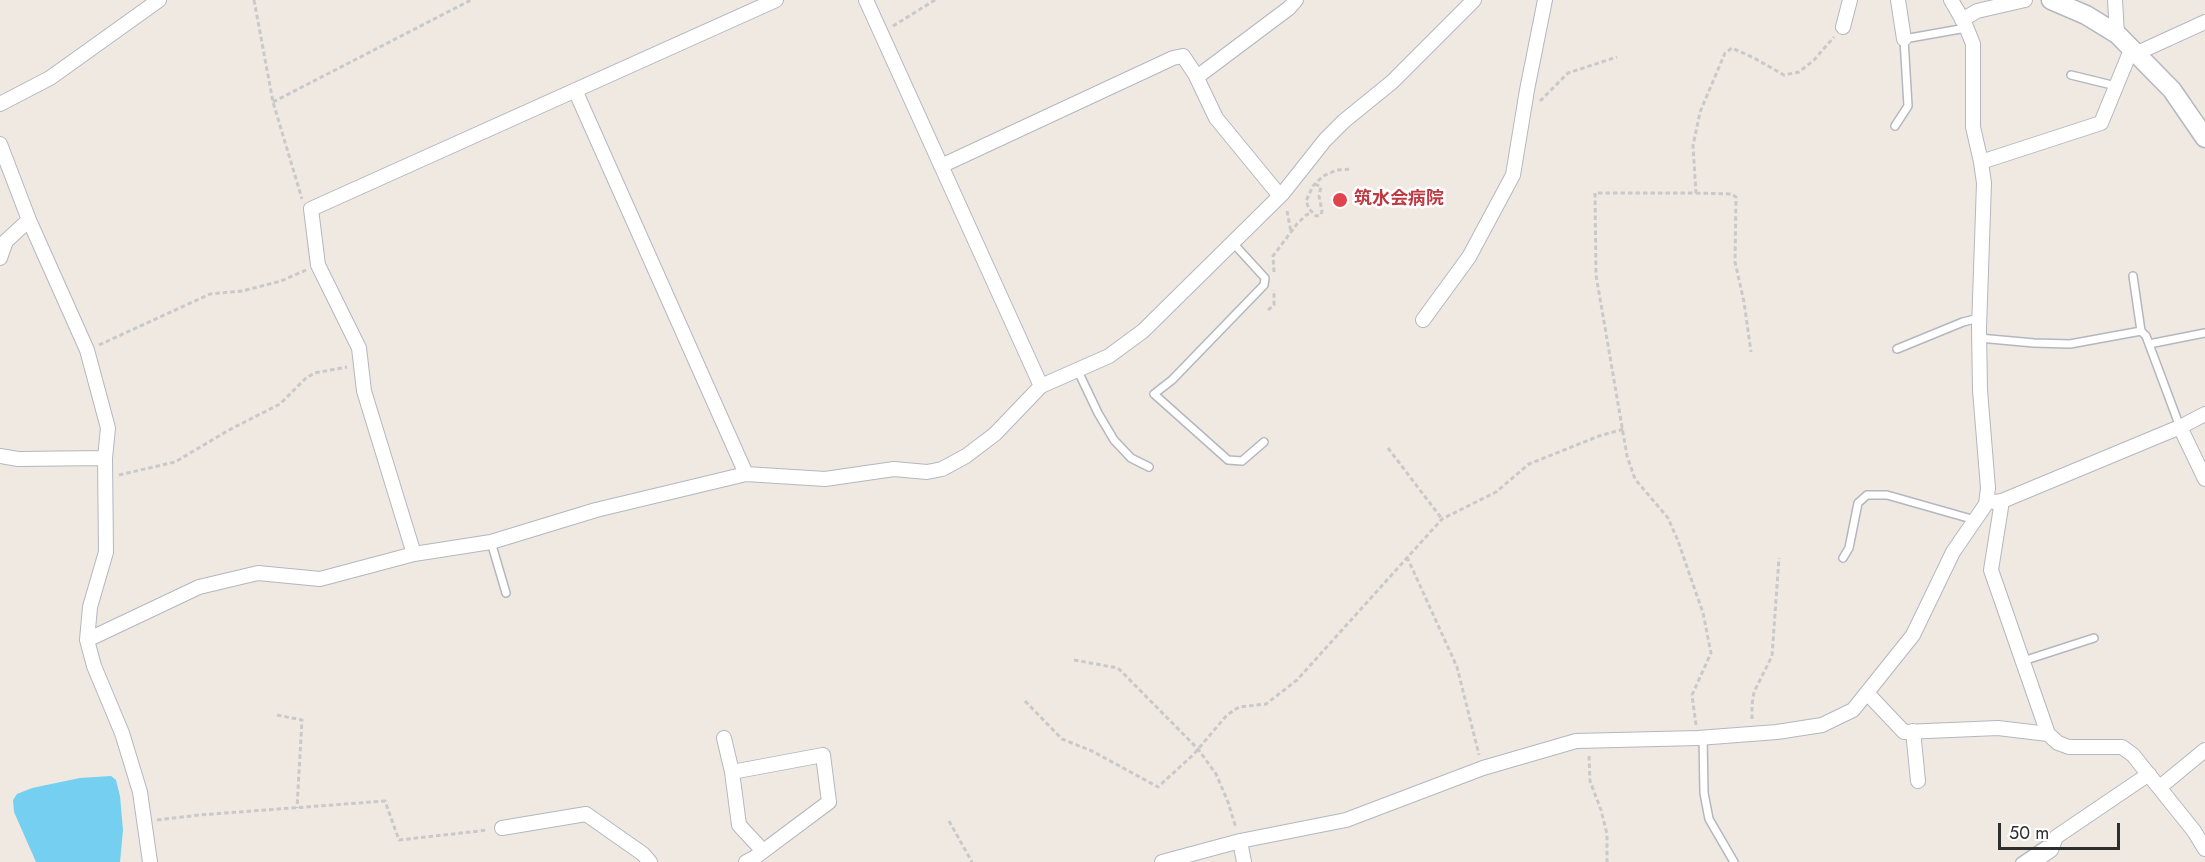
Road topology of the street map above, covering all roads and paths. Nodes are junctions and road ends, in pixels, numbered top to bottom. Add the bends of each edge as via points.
1 (159, 0) edge
2 (254, 0) edge
3 (471, 0) edge
4 (776, 0) edge
5 (866, 0) edge
6 (935, 0) edge
7 (1296, 0) edge
8 (1474, 0) edge
9 (1545, 0) edge
10 (1850, 0) edge
11 (1898, 0) edge
12 (1951, 0) edge
13 (2025, 0) edge
14 (2051, 0) edge
15 (2115, 0) edge
16 (2205, 22) edge
17 (1964, 24) junction
18 (1843, 27) joint
19 (881, 33) junction
20 (2116, 34) junction
21 (1904, 39) junction
22 (2133, 52) junction
23 (1617, 57) dead end
24 (2071, 75) dead end
25 (1197, 77) junction
26 (2116, 86) junction
27 (575, 90) junction
28 (273, 102) junction
29 (0, 104) edge
30 (1524, 108) junction
31 (1895, 126) dead end
32 (2205, 138) edge
33 (0, 144) edge
34 (1981, 162) junction
35 (941, 166) junction
36 (1353, 169) dead end
37 (1315, 184) junction
38 (1696, 193) junction
39 (1280, 196) junction
40 (311, 209) junction
41 (1312, 213) junction
42 (29, 220) junction
43 (1233, 243) junction
44 (0, 258) edge
45 (318, 265) junction
46 (1274, 275) dead end
47 (2133, 276) dead end
48 (1274, 285) dead end
49 (1268, 310) dead end
50 (1979, 318) junction
51 (1423, 320) dead end
52 (2141, 331) junction
53 (2205, 333) edge
54 (1979, 338) junction
55 (2149, 344) junction
56 (1897, 349) dead end
57 (87, 350) junction
58 (1751, 352) dead end
59 (361, 364) junction
60 (1077, 369) junction
61 (1041, 386) junction
62 (2205, 414) edge
63 (2180, 427) junction
64 (1624, 429) junction
65 (1264, 442) dead end
66 (1388, 448) dead end
67 (0, 456) edge
68 (105, 458) junction
69 (1149, 467) dead end
70 (746, 474) junction
71 (105, 478) junction
72 (2205, 479) edge
73 (2002, 501) junction
74 (1986, 504) junction
75 (1442, 519) junction
76 (1975, 520) junction
77 (491, 542) junction
78 (414, 554) junction
79 (1407, 557) junction
80 (1779, 558) dead end
81 (1843, 558) dead end
82 (506, 593) dead end
83 (2094, 638) dead end
84 (87, 640) junction
85 (1074, 660) dead end
86 (2023, 661) junction
87 (1867, 693) junction
88 (1025, 700) dead end
89 (277, 715) dead end
90 (1913, 731) junction
91 (1752, 734) junction
92 (2048, 734) junction
93 (724, 738) dead end
94 (1701, 738) junction
95 (1590, 740) junction
96 (1198, 749) junction
97 (2205, 750) edge
98 (1483, 768) junction
99 (732, 772) junction
100 (2149, 774) junction
101 (1918, 781) dead end
102 (2160, 787) junction
103 (297, 807) junction
104 (949, 821) dead end
105 (143, 822) junction
106 (502, 828) joint
107 (1240, 841) junction
108 (2051, 841) junction
109 (2205, 849) edge
110 (763, 851) junction
111 (150, 862) edge
112 (650, 862) edge
113 (746, 862) edge
114 (972, 862) edge
115 (1162, 862) edge
116 (1244, 862) edge
117 (1607, 862) edge
118 (1734, 862) edge
119 (2020, 862) edge
120 (2033, 862) edge

1 - 29 street via 50,78
2 - 28 path
3 - 28 path
4 - 27 street
5 - 19 street
6 - 19 path
7 - 25 street
8 - 39 street via 1392,82 1325,140
9 - 30 street
10 - 18 street
11 - 21 street
12 - 17 street
13 - 17 street via 1977,11
14 - 20 street
15 - 20 street
16 - 22 street
17 - 21 lane
17 - 34 street via 1973,44 1973,127
18 - 38 path via 1799,72 1784,75 1732,48 1725,53 1700,112 1693,146
19 - 35 street
20 - 22 street
21 - 31 lane via 1908,106
22 - 26 street
22 - 32 street via 2172,90
23 - 30 path via 1568,73 1539,102
24 - 26 lane
25 - 35 street via 1183,56 1173,58
25 - 39 street via 1216,118
26 - 34 street via 2101,123
27 - 40 street
27 - 70 street
28 - 40 path via 301,197
30 - 51 street via 1513,176 1469,257
33 - 42 street
34 - 50 street via 1984,183
35 - 61 street
36 - 37 path via 1337,170
37 - 41 path via 1306,201
37 - 41 path via 1321,187 1322,211 1317,216
38 - 58 path via 1736,196 1735,262
38 - 64 path via 1595,193 1596,275
39 - 43 street
40 - 45 street
41 - 46 path via 1305,215 1273,255
42 - 44 street via 6,241
42 - 57 street
43 - 60 street via 1143,332 1108,356
43 - 65 lane via 1265,278 1264,285 1154,394 1228,460 1242,461
45 - 57 path via 281,281 210,294
45 - 59 street via 359,348
47 - 52 lane
48 - 49 path via 1274,305
50 - 54 street
50 - 56 lane
52 - 54 lane via 2070,344
52 - 55 lane
53 - 55 lane
54 - 74 street
55 - 63 lane
57 - 68 street via 108,428
59 - 71 path via 314,373 280,404 175,462
59 - 78 street via 364,391
60 - 61 street
60 - 69 lane via 1114,440 1131,458
61 - 70 street via 995,434 942,469 927,472 894,468 825,479
62 - 63 street
63 - 72 street
63 - 73 street
64 - 75 path via 1529,464 1496,492
64 - 94 path via 1635,479 1668,518 1703,613 1711,652 1692,695
66 - 75 path
67 - 68 street
68 - 71 street
70 - 77 street via 596,510
71 - 84 street via 106,552 90,607
73 - 74 street
73 - 86 street via 1991,570
74 - 76 street
75 - 79 path
76 - 81 lane via 1887,495 1867,495 1858,503 1849,548
76 - 87 street via 1953,552 1913,635
77 - 78 street
77 - 82 lane
78 - 84 street via 320,579 258,573 199,587
79 - 96 path via 1297,680 1266,704 1239,706
79 - 98 path via 1457,667
80 - 91 path via 1772,656 1754,692
83 - 86 lane
84 - 105 street via 93,666 122,733 140,792
85 - 96 path via 1118,668
86 - 92 street
87 - 90 street via 1904,732
87 - 91 street via 1853,710 1822,725
88 - 96 path via 1062,739 1158,787
89 - 103 path via 302,720
90 - 92 street via 1998,728
90 - 101 street
91 - 94 street
92 - 100 street via 2069,747 2122,747
93 - 99 street
94 - 95 street
94 - 118 lane via 1709,819
95 - 98 street
95 - 117 path via 1590,781 1607,834
96 - 107 path via 1216,774
97 - 102 street
98 - 107 street via 1346,820
99 - 110 street via 739,825
99 - 110 street via 824,755 829,802
100 - 102 street
100 - 108 street
102 - 109 street
103 - 105 path
103 - 106 path via 385,801 399,840
104 - 114 path
105 - 111 street
106 - 112 street via 586,814
107 - 115 street
107 - 116 street
108 - 119 lane
108 - 120 street via 2051,850
110 - 113 street

